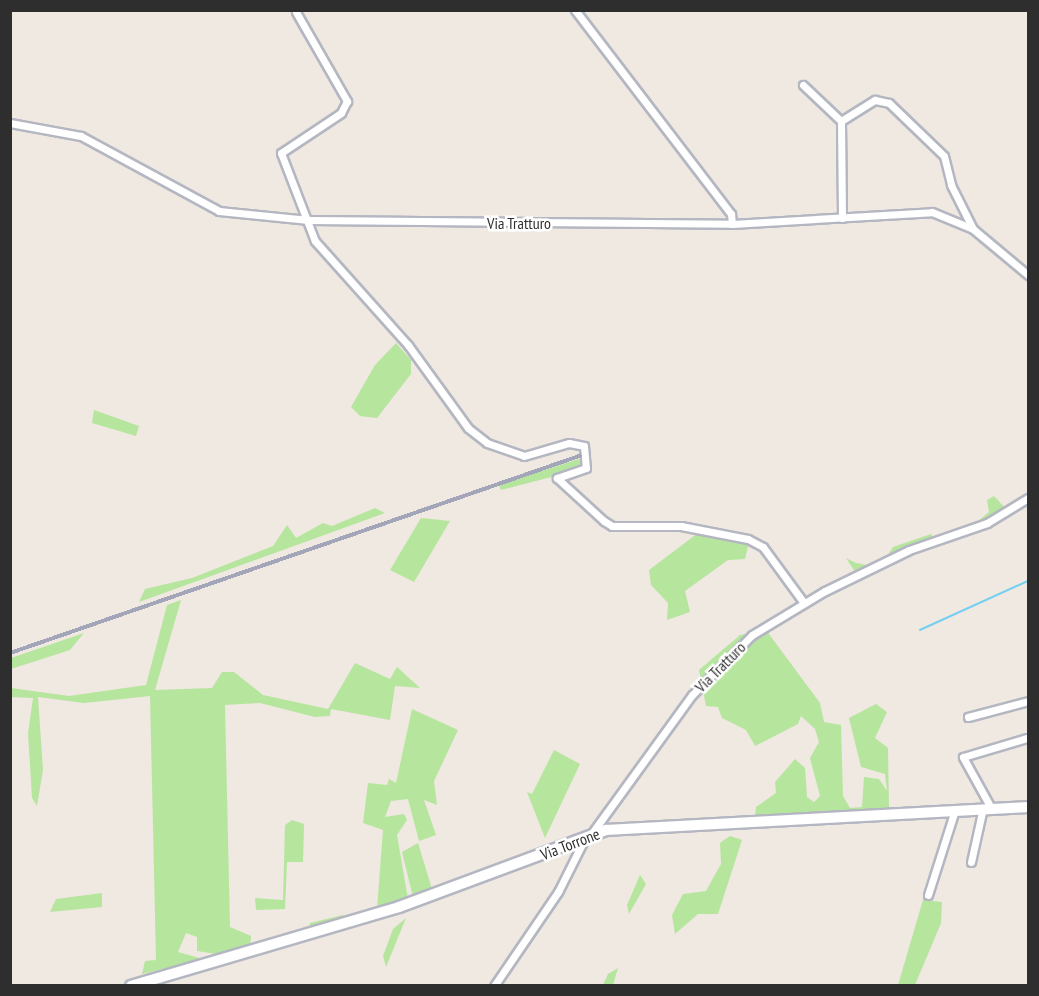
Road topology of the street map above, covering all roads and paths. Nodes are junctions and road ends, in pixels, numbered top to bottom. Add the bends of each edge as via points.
1 (575, 10) edge
2 (296, 12) dead end
3 (803, 85) dead end
4 (841, 121) junction
5 (11, 124) edge
6 (963, 212) junction
7 (842, 218) junction
8 (951, 218) junction
9 (309, 220) junction
10 (732, 224) junction
11 (974, 229) junction
12 (1029, 274) edge
13 (1029, 498) edge
14 (804, 603) junction
15 (1029, 701) edge
16 (968, 717) dead end
17 (1027, 738) edge
18 (987, 806) junction
19 (1029, 807) edge
20 (956, 808) junction
21 (589, 835) junction
22 (971, 862) dead end
23 (928, 896) dead end
24 (131, 986) edge
25 (494, 986) edge

1 - 10 street via 731,214
2 - 9 street via 347,101 341,113 281,153
3 - 4 street
4 - 6 street via 875,100 889,104 944,156
4 - 7 street
5 - 9 street, Via Tratturo via 81,136 219,211
6 - 8 street
6 - 11 street
7 - 8 street, Via Tratturo via 910,210
7 - 10 street, Via Tratturo
8 - 11 street, Via Tratturo
9 - 10 street, Via Tratturo
9 - 14 street via 330,262 377,309 468,428 487,443 532,457 569,443 584,446 586,468 557,478 604,521 612,526 681,526 748,539 763,547
11 - 12 street, Via Tratturo
13 - 14 street, Via Tratturo via 987,523 909,550
14 - 21 street, Via Tratturo via 752,635 711,673
15 - 16 street
17 - 18 street via 963,757
18 - 19 main road, Via Torrone
18 - 20 main road, Via Torrone
18 - 22 street
20 - 21 main road, Via Torrone
20 - 23 street
21 - 24 main road, Via Torrone via 399,907
21 - 25 street, Via Tratturo via 558,892

